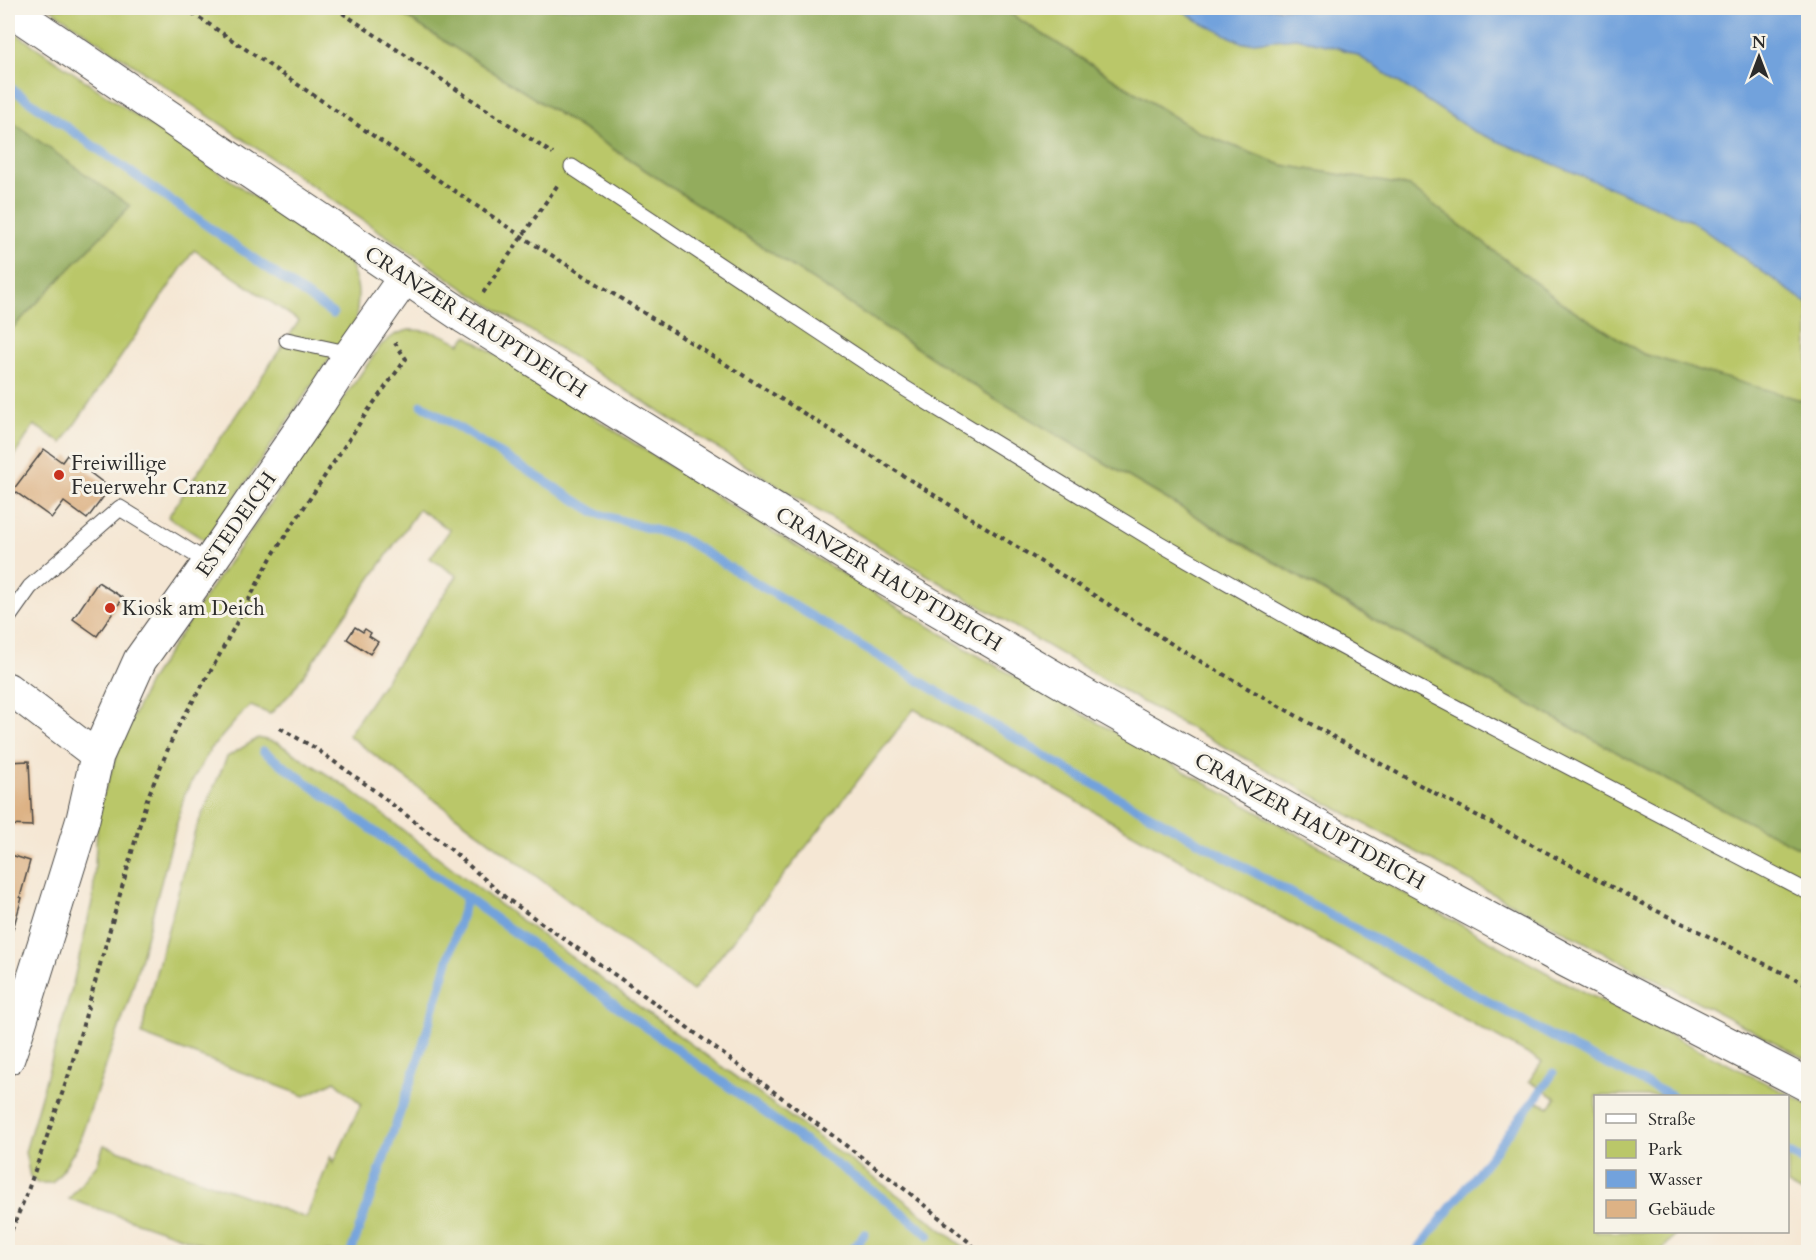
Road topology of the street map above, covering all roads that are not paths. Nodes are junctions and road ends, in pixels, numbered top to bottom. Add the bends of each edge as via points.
1 (9, 8) edge
2 (572, 167) road end
3 (405, 277) junction
4 (287, 340) dead end
5 (351, 354) junction
6 (209, 563) junction
7 (8, 618) edge
8 (8, 688) edge
9 (97, 756) junction
10 (1809, 892) edge
11 (10, 1041) edge
12 (1809, 1085) edge

1 - 3 main road, CRANZER HAUPTDEICH
2 - 10 lane via 906,389 1157,542 1411,684
3 - 5 main road, ESTEDEICH
3 - 12 main road, CRANZER HAUPTDEICH via 874,572 1103,706 1556,955
4 - 5 lane
5 - 6 main road, ESTEDEICH
6 - 7 lane via 120,508 30,587
6 - 9 main road, ESTEDEICH via 140,660
8 - 9 street
9 - 11 main road, ESTEDEICH via 83,819

